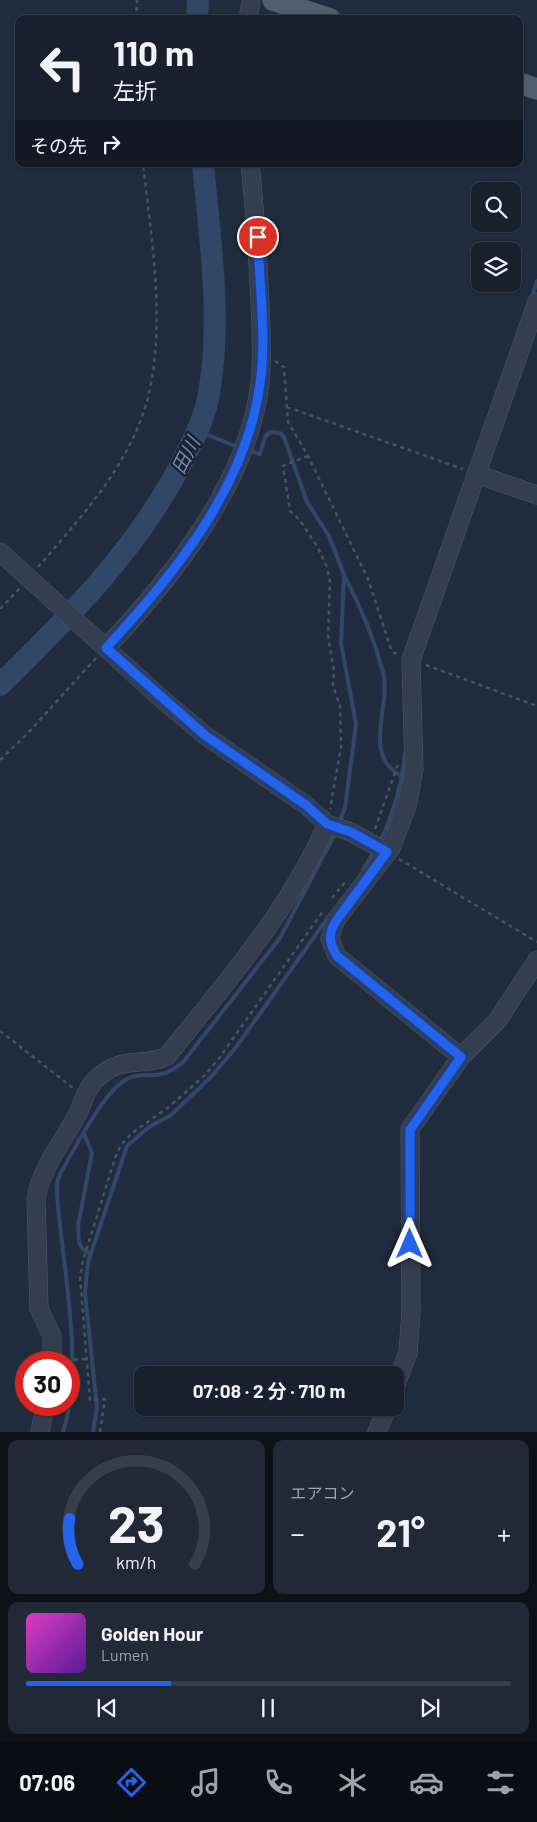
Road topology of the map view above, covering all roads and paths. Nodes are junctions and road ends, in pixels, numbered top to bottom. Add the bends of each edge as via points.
1 (137, 0) edge
2 (273, 0) edge
3 (136, 15) edge
4 (318, 15) edge
5 (523, 84) edge
6 (537, 89) edge
7 (143, 167) edge
8 (250, 167) edge
9 (537, 302) edge
10 (270, 366) dead end
11 (286, 407) junction
12 (308, 456) junction
13 (476, 474) junction
14 (537, 495) edge
15 (0, 552) edge
16 (31, 580) junction
17 (0, 609) edge
18 (103, 648) junction
19 (411, 660) junction
20 (537, 706) edge
21 (0, 760) edge
22 (398, 768) dead end
23 (327, 824) junction
24 (378, 847) junction
25 (352, 874) dead end
26 (330, 901) dead end
27 (325, 908) dead end
28 (537, 942) edge
29 (537, 960) edge
30 (0, 1031) edge
31 (461, 1057) junction
32 (85, 1095) junction
33 (56, 1351) edge
34 (80, 1360) edge
35 (87, 1360) junction
36 (403, 1366) edge
37 (43, 1416) edge
38 (384, 1416) edge
39 (40, 1432) edge
40 (100, 1432) edge
41 (378, 1432) edge

1 - 3 path
2 - 4 main road
5 - 6 main road
7 - 16 path via 157,338 145,406 140,423 112,474
8 - 18 street via 258,237 261,358 260,384 249,432 226,488 210,516 162,584
9 - 13 street
10 - 11 path via 273,360 284,367
11 - 12 path via 288,422
11 - 13 path
12 - 19 path via 368,579 392,652
12 - 23 path via 283,466 290,511 308,532 327,567 331,602 328,636 334,671 332,685 340,706 340,747
13 - 14 street
13 - 19 street
15 - 16 street
16 - 17 path
16 - 18 street
18 - 21 path
18 - 23 street via 206,736 306,805
19 - 20 path
19 - 24 street via 413,782 407,806
22 - 24 path
23 - 24 street via 351,832
23 - 32 street via 262,939 167,1056 112,1068 92,1084
24 - 28 path
24 - 31 street via 331,929 332,948 337,956
25 - 26 path
27 - 35 path via 205,1075 170,1106 132,1132 118,1152 80,1277
29 - 31 street via 498,1020
30 - 32 path via 65,1084
31 - 36 street via 410,1130 409,1345
32 - 33 street via 37,1188 39,1309
34 - 35 path
35 - 40 path via 90,1400 105,1399
37 - 39 street
38 - 41 street

